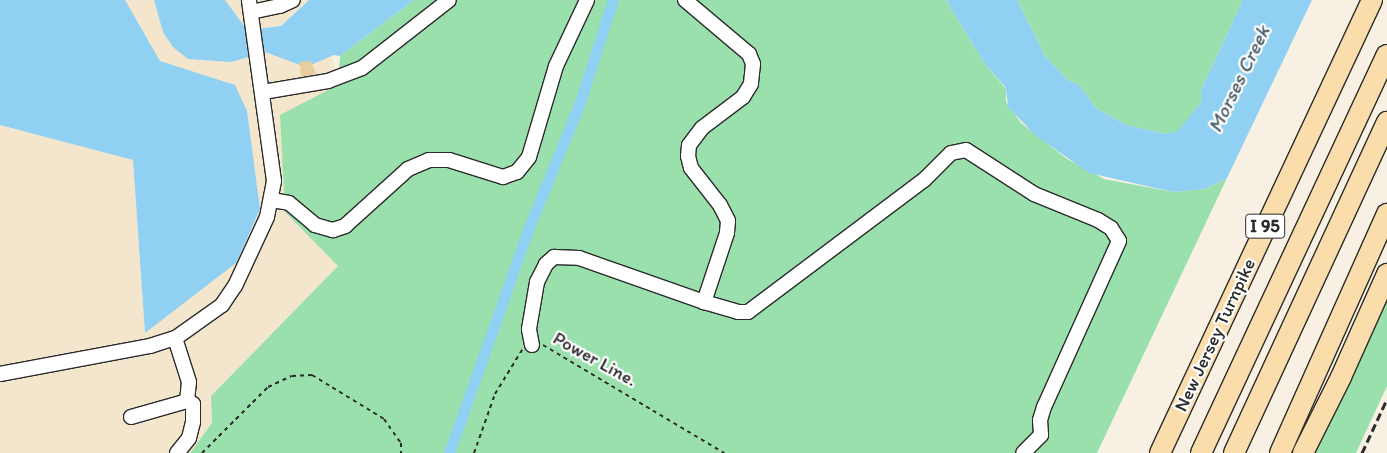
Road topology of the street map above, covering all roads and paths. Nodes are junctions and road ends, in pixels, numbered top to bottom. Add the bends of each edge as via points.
1 (293, 0) edge
2 (449, 0) edge
3 (587, 0) edge
4 (685, 0) edge
5 (1372, 0) edge
6 (250, 6) edge
7 (1387, 55) edge
8 (263, 92) junction
9 (1387, 122) edge
10 (272, 200) junction
11 (1387, 214) edge
12 (1387, 274) edge
13 (704, 302) junction
14 (175, 338) junction
15 (532, 345) junction
16 (0, 374) edge
17 (187, 401) junction
18 (132, 417) dead end
19 (177, 453) edge
20 (202, 453) edge
21 (401, 453) edge
22 (474, 453) edge
23 (724, 453) edge
24 (1023, 453) edge
25 (1160, 453) edge
26 (1201, 453) edge
27 (1234, 453) edge
28 (1280, 453) edge
29 (1303, 453) edge

1 - 6 lane via 280,6
2 - 8 lane via 362,68 328,81
3 - 10 lane via 556,66 529,157 517,172 503,176 449,160 428,160 408,169 344,226 333,230 320,228 289,203
4 - 13 lane via 748,54 753,64 751,84 743,97 702,128 689,146 691,168 728,221
5 - 25 highway, New Jersey Turnpike / I 95
6 - 8 lane
7 - 26 highway, New Jersey Turnpike / I 95
8 - 10 lane via 272,160
9 - 27 highway
10 - 14 lane via 248,263 222,305 203,322
11 - 28 highway
12 - 29 highway
13 - 15 lane via 579,258 554,257 546,264 537,282 529,328
13 - 24 lane via 738,312 755,308 924,180 951,153 972,151 1034,194 1098,220 1111,228 1119,241 1044,407 1040,420 1041,435
14 - 16 lane via 150,346
14 - 17 lane via 189,382
15 - 22 path, Power Line. via 518,353 504,374
15 - 23 path, Power Line. via 541,344 554,350
17 - 18 lane
17 - 19 lane via 193,404 194,422 189,438
20 - 21 path via 268,387 292,376 312,375 384,418 401,443

